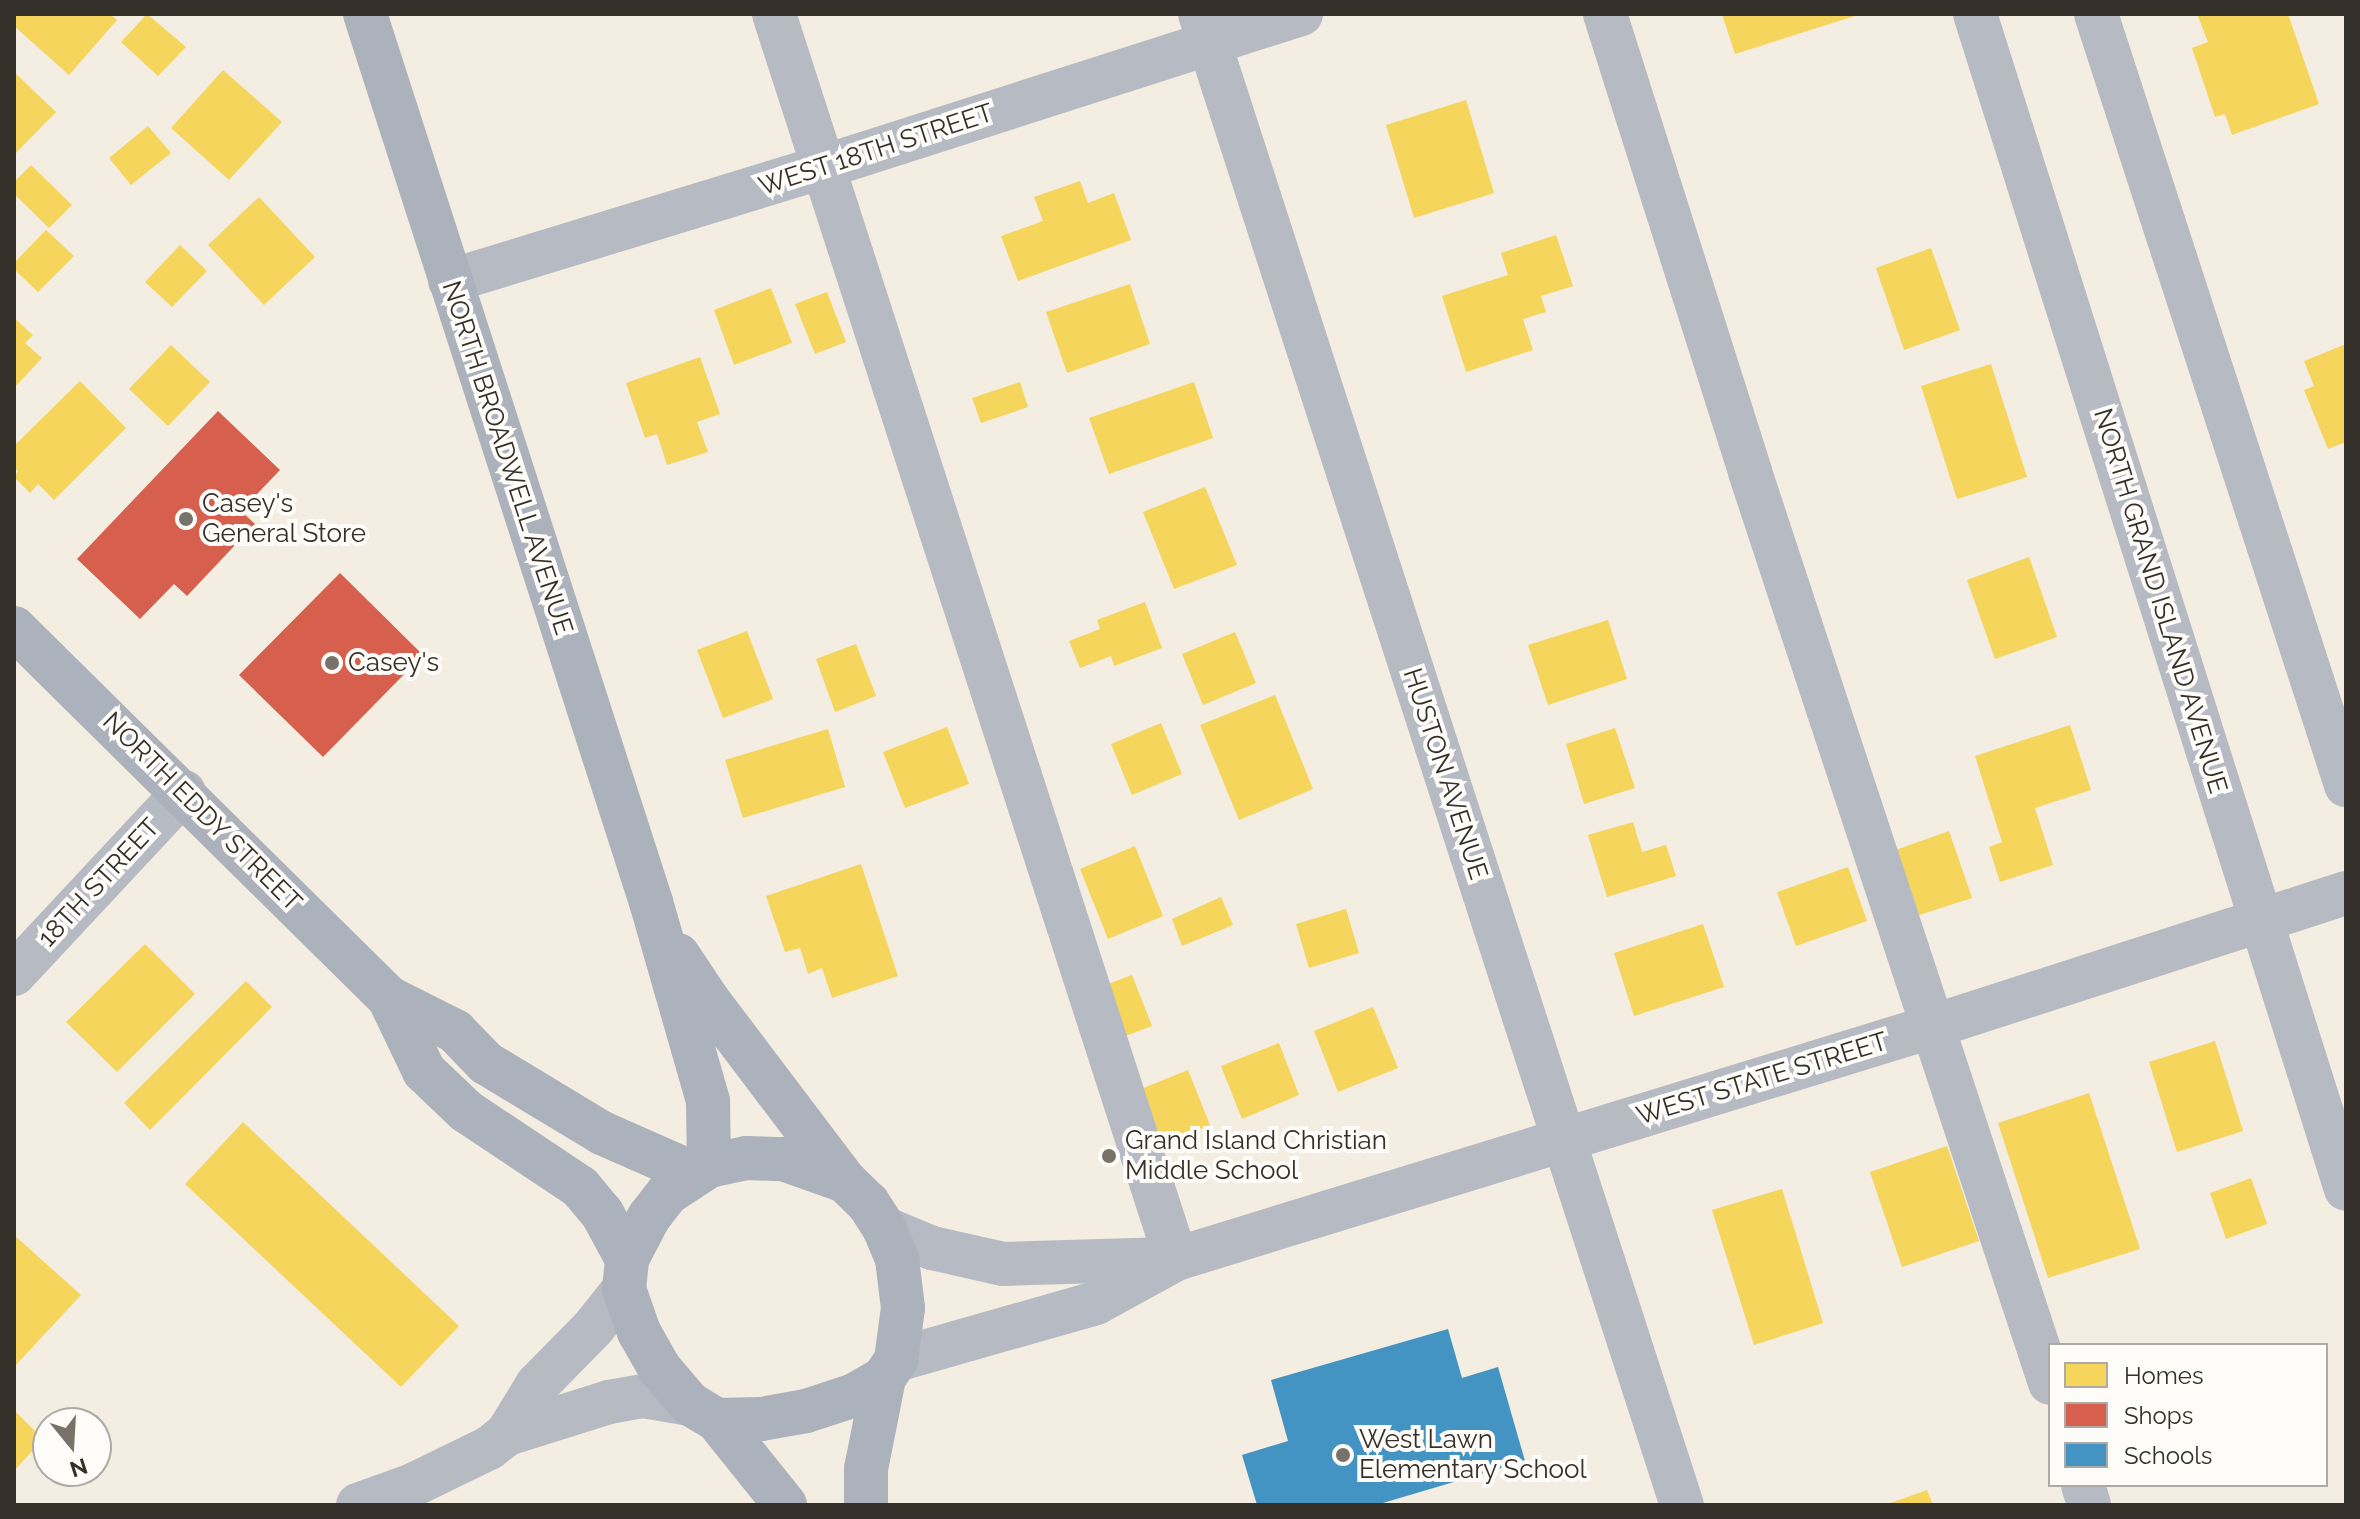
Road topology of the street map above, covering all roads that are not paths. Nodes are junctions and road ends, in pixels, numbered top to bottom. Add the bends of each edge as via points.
1 (365, 14) edge
2 (774, 14) edge
3 (1301, 14) edge
4 (1605, 14) edge
5 (1975, 14) edge
6 (2096, 14) edge
7 (1204, 29) edge
8 (823, 167) junction
9 (450, 281) junction
10 (14, 628) edge
11 (2346, 785) edge
12 (184, 792) junction
13 (2346, 893) edge
14 (651, 902) junction
15 (2261, 920) junction
16 (14, 974) edge
17 (389, 998) junction
18 (1934, 1026) junction
19 (1563, 1140) junction
20 (701, 1170) junction
21 (845, 1181) junction
22 (2346, 1189) edge
23 (884, 1228) junction
24 (1176, 1259) junction
25 (626, 1274) junction
26 (890, 1369) junction
27 (2048, 1377) edge
28 (704, 1412) junction
29 (507, 1434) junction
30 (358, 1505) edge
31 (785, 1505) edge
32 (866, 1505) edge
33 (1682, 1505) edge

1 - 9 main road, NORTH BROADWELL AVENUE
2 - 8 street
3 - 7 street, WEST 18TH STREET
4 - 18 street
5 - 15 street, NORTH GRAND ISLAND AVENUE
6 - 11 street
7 - 8 street, WEST 18TH STREET
7 - 19 street, HUSTON AVENUE
8 - 9 street, WEST 18TH STREET
8 - 24 street
9 - 14 main road, NORTH BROADWELL AVENUE
10 - 12 main road, NORTH EDDY STREET
12 - 16 street, 18TH STREET
12 - 17 main road, NORTH EDDY STREET
13 - 15 street, WEST STATE STREET
14 - 20 main road, NORTH BROADWELL AVENUE via 708,1101
14 - 21 main road, NORTH BROADWELL AVENUE via 685,968
15 - 18 street, WEST STATE STREET
15 - 22 street, NORTH GRAND ISLAND AVENUE
17 - 20 main road, NORTH EDDY STREET via 455,1031 486,1063 602,1133
17 - 25 main road, NORTH EDDY STREET via 424,1071 466,1111 580,1187 602,1213
18 - 19 street, WEST STATE STREET
18 - 27 street
19 - 24 street, WEST STATE STREET
19 - 33 street, HUSTON AVENUE
20 - 21 main road via 746,1158 783,1159
20 - 25 main road via 668,1193 649,1217
21 - 23 main road
23 - 24 street, WEST STATE STREET via 932,1248 1003,1264
23 - 26 main road via 897,1259 903,1308
24 - 26 street, WEST STATE STREET via 1096,1303
25 - 28 main road via 639,1332 660,1369
25 - 29 street via 593,1328 537,1385
26 - 28 main road via 855,1395 806,1411 761,1419
26 - 32 main road via 866,1469
28 - 29 street via 643,1396
28 - 31 main road
29 - 30 street via 413,1485

